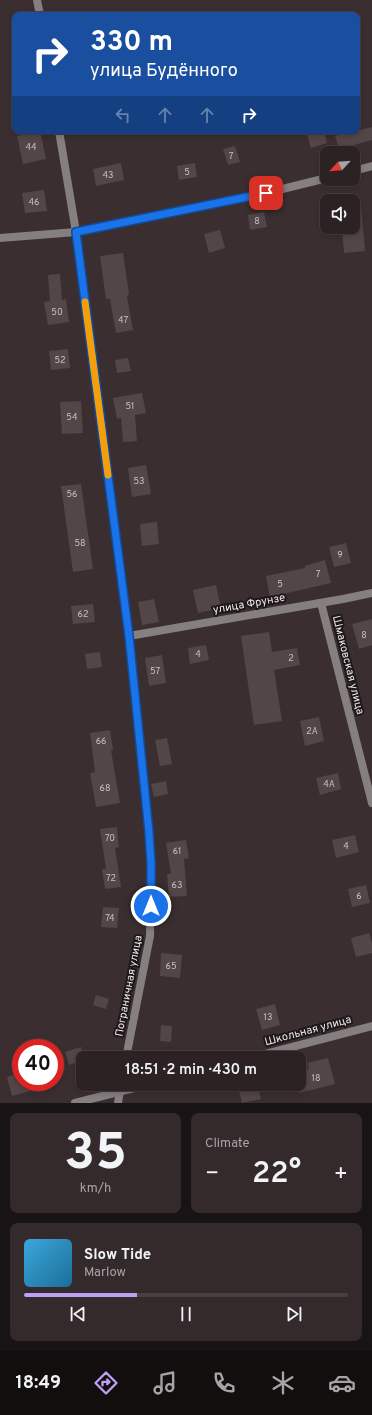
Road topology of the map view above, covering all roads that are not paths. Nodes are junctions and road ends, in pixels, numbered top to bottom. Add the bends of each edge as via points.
1 (37, 0) edge
2 (39, 12) edge
3 (60, 134) edge
4 (372, 166) edge
5 (360, 169) edge
6 (320, 180) edge
7 (76, 232) junction
8 (0, 238) edge
9 (372, 592) edge
10 (321, 602) junction
11 (129, 636) junction
12 (372, 803) edge
13 (372, 1026) edge
14 (127, 1051) edge
15 (277, 1051) edge
16 (111, 1091) edge
17 (120, 1091) edge
18 (75, 1103) edge
19 (118, 1103) edge

1 - 2 street
3 - 7 street, Пограничная улица
4 - 5 street
6 - 7 street
7 - 8 street
7 - 11 street, Пограничная улица
9 - 10 street, улица Фрунзе
10 - 11 street, улица Фрунзе
10 - 12 street, Шмаковская улица
11 - 14 street, Пограничная улица via 148,825 151,906 150,936
13 - 15 street, Школьная улица
16 - 18 street
17 - 19 street

